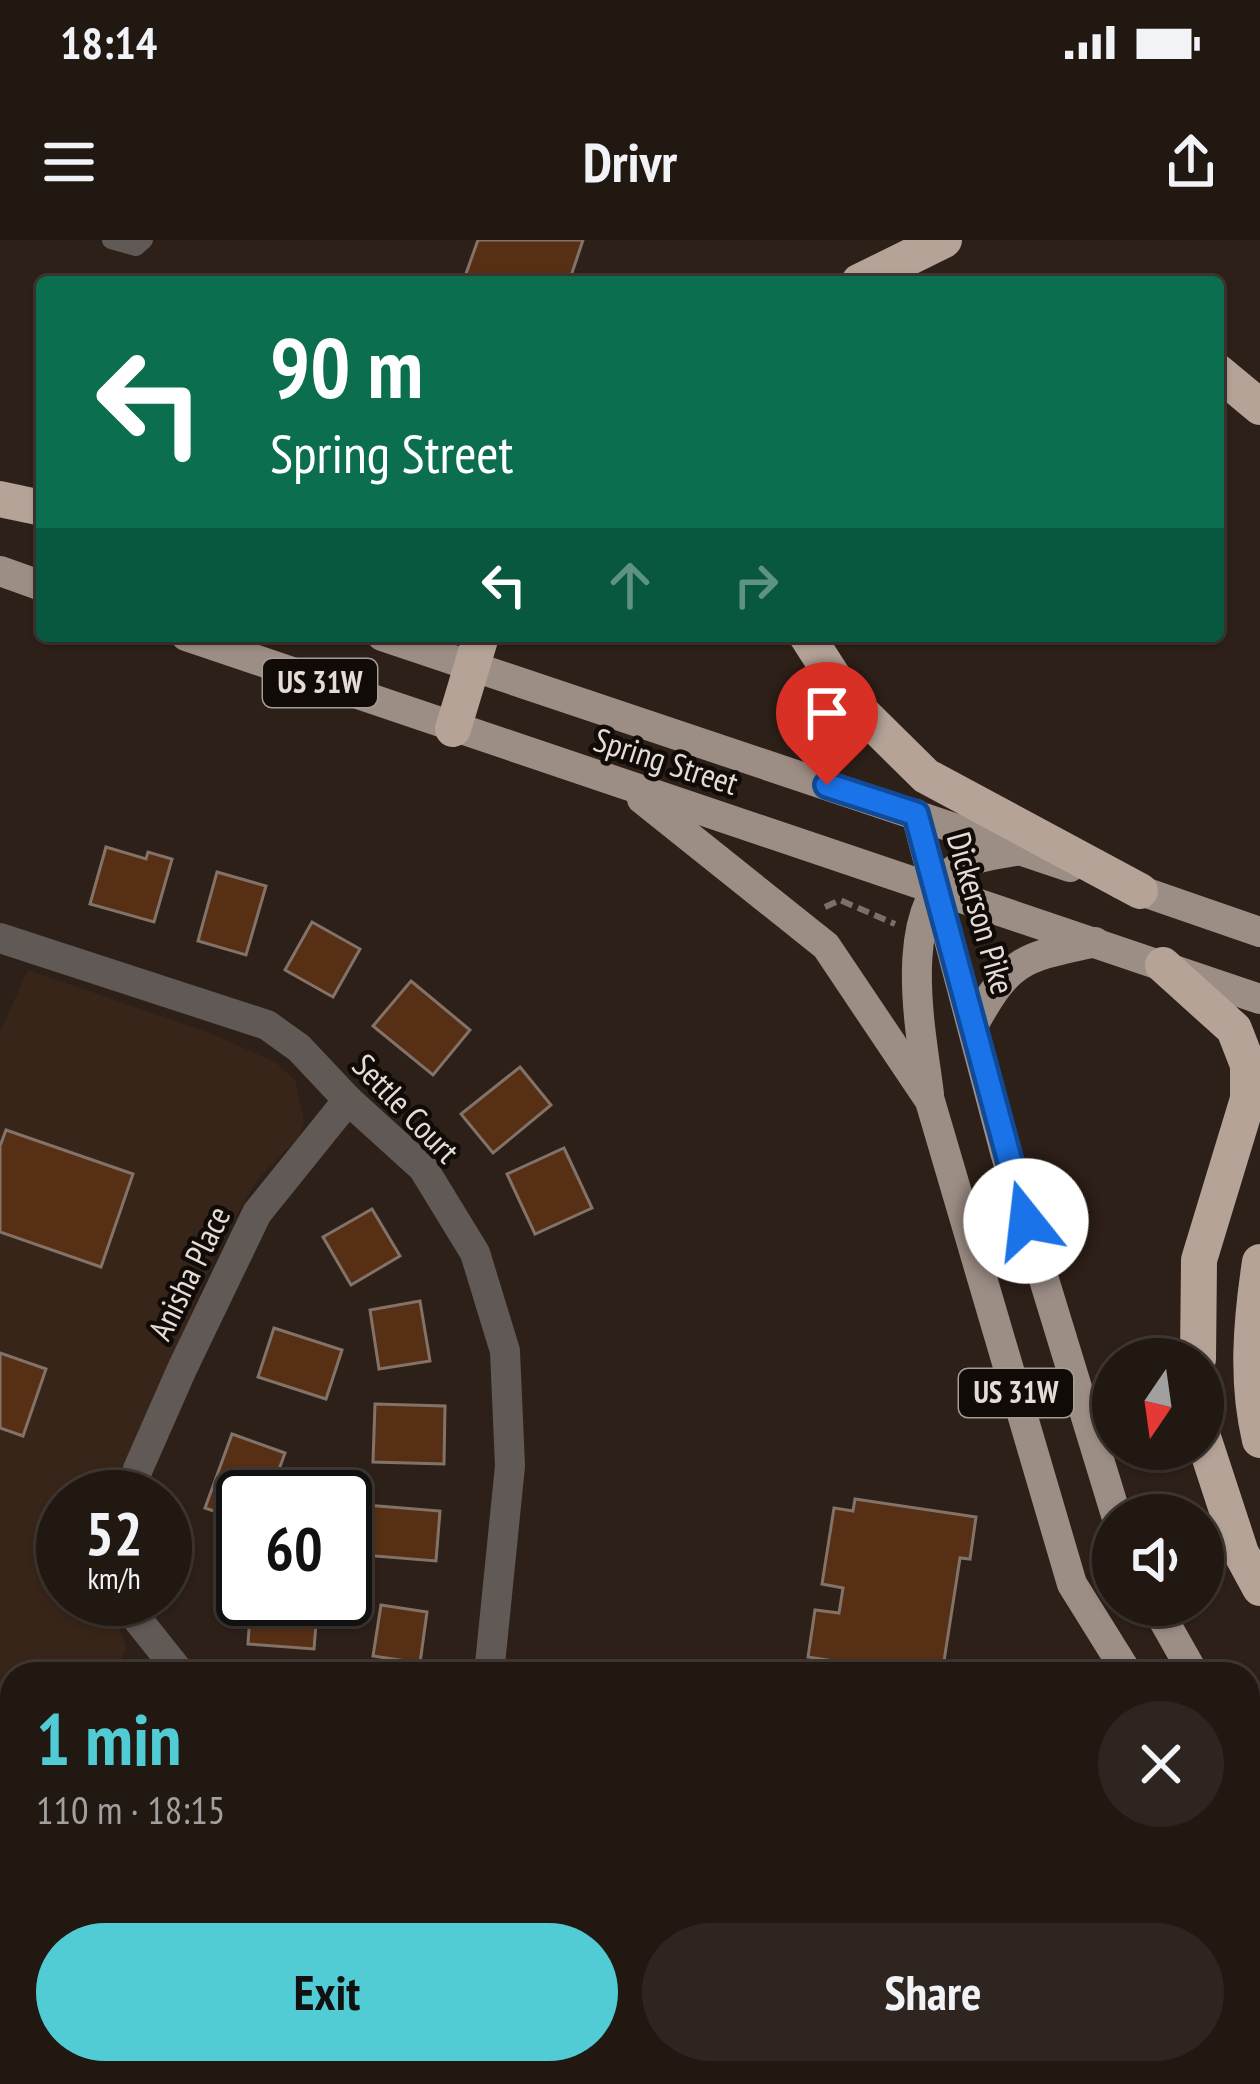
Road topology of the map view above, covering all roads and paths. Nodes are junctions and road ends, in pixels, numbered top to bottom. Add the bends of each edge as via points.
1 (111, 240) edge
2 (144, 240) edge
3 (944, 240) edge
4 (871, 276) edge
5 (1224, 377) edge
6 (1260, 407) edge
7 (0, 502) edge
8 (36, 507) edge
9 (36, 517) edge
10 (0, 571) edge
11 (36, 584) edge
12 (203, 642) edge
13 (420, 642) edge
14 (811, 642) edge
15 (477, 651) edge
16 (453, 729) junction
17 (628, 787) junction
18 (916, 814) junction
19 (1020, 850) junction
20 (935, 886) junction
21 (1140, 890) junction
22 (821, 908) dead end
23 (907, 928) dead end
24 (1260, 932) edge
25 (0, 938) edge
26 (1096, 941) junction
27 (1163, 965) junction
28 (1260, 999) edge
29 (974, 1024) junction
30 (348, 1100) junction
31 (930, 1101) junction
32 (1260, 1262) edge
33 (1198, 1338) edge
34 (1260, 1440) edge
35 (138, 1470) edge
36 (1214, 1470) edge
37 (1110, 1494) edge
38 (1260, 1588) edge
39 (143, 1626) edge
40 (1167, 1626) edge
41 (171, 1662) edge
42 (490, 1662) edge
43 (1120, 1662) edge
44 (1187, 1662) edge

1 - 2 lane via 136,247
3 - 4 highway
5 - 6 highway
7 - 8 highway
7 - 9 main road
10 - 11 main road
12 - 16 main road, Spring Street / US 31W
13 - 15 main road, Spring Street / US 31W
14 - 21 highway via 846,697 926,776
15 - 16 highway
15 - 18 main road, Spring Street / US 31W
16 - 17 main road, Spring Street / US 31W
17 - 20 main road, Spring Street
17 - 31 main road, US 31W via 826,946
18 - 19 main road, Spring Street
18 - 20 main road, Dickerson Pike / US 31W
19 - 20 main road via 962,863
19 - 21 main road, Spring Street
20 - 26 main road, Spring Street
20 - 29 main road, Dickerson Pike / US 31W
20 - 31 main road via 918,943
21 - 24 main road, Spring Street
22 - 23 path via 840,900
25 - 30 street, Settle Court via 267,1025
26 - 27 main road, Spring Street
26 - 29 main road via 1028,957 1004,975
27 - 28 main road, Spring Street
27 - 33 highway via 1234,1029 1248,1065 1248,1099 1199,1260
29 - 37 main road, Dickerson Pike / US 31W
30 - 35 street, Anisha Place via 257,1214
30 - 42 street, Settle Court via 433,1185 475,1253 505,1351 510,1466
31 - 43 main road, US 31W via 1072,1585
32 - 34 highway via 1250,1397
36 - 38 highway
39 - 41 street
40 - 44 main road

